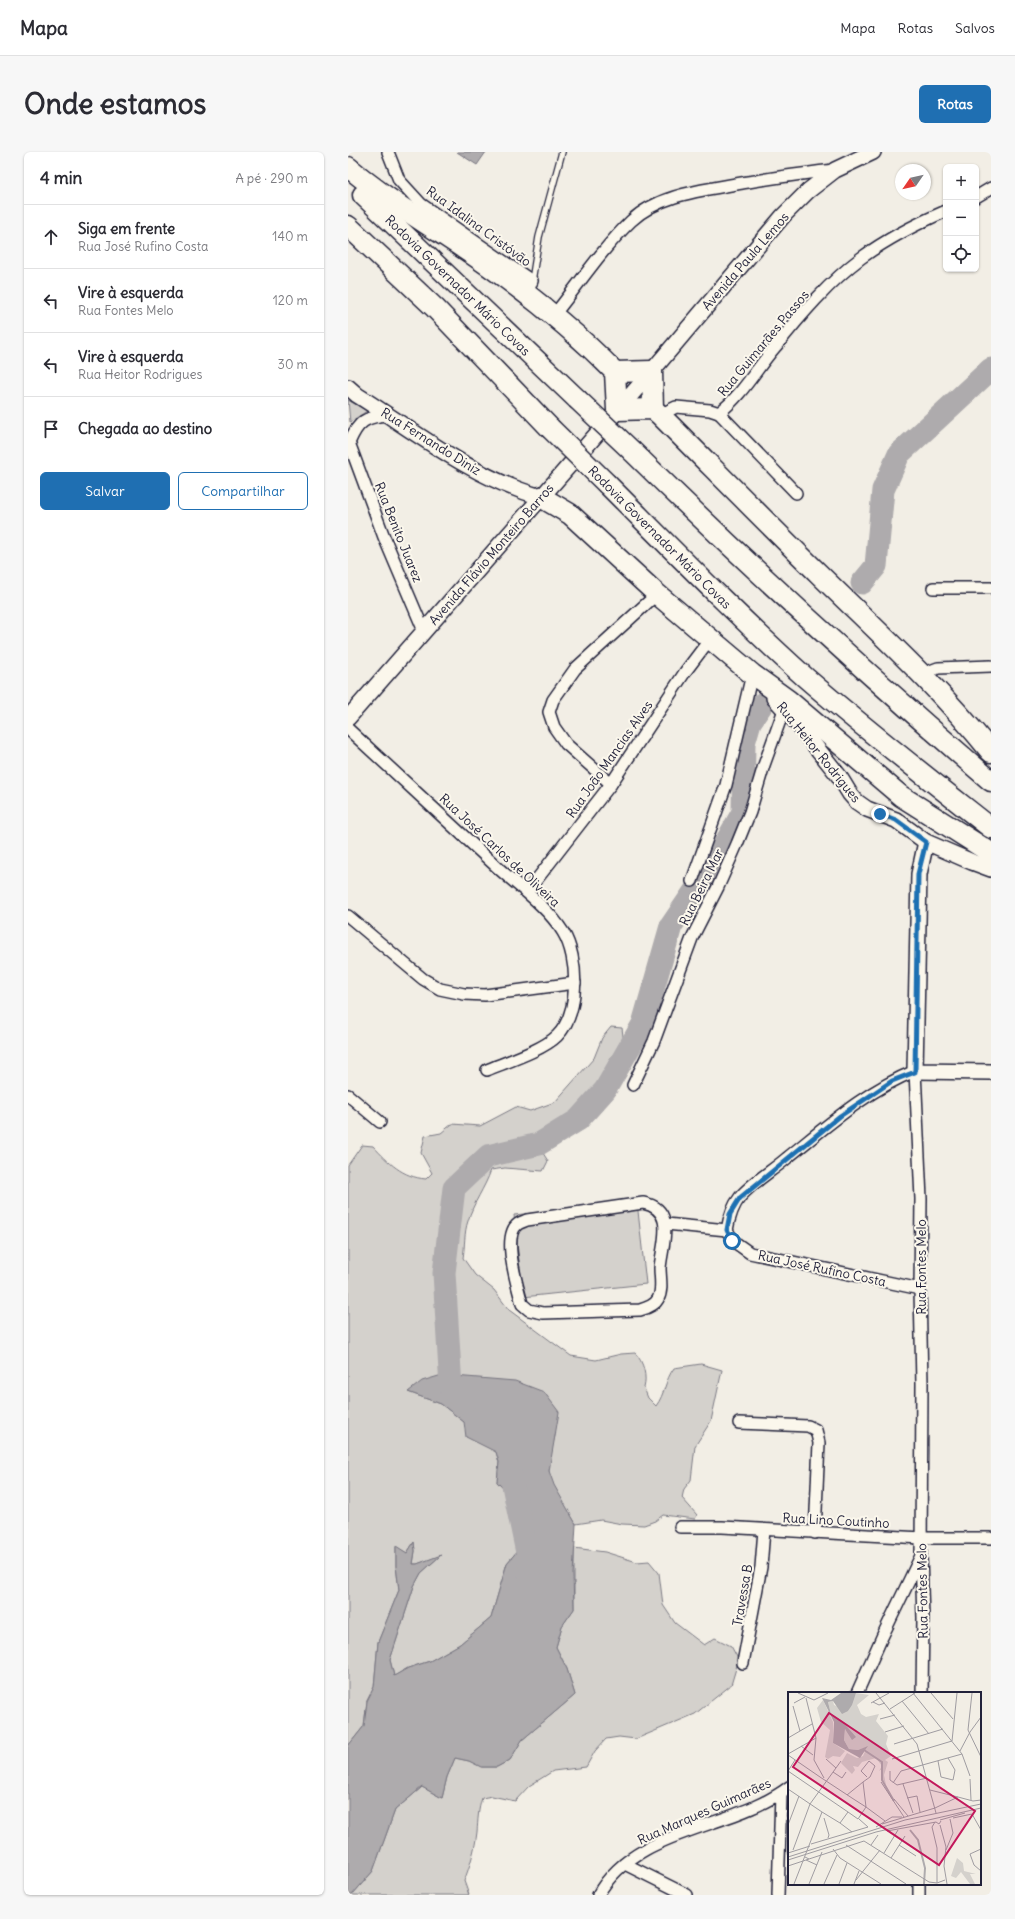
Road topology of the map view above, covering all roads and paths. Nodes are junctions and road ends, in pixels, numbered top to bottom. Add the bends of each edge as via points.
1 (388, 152) edge
2 (562, 152) edge
3 (873, 152) edge
4 (348, 167) edge
5 (835, 170) junction
6 (348, 180) edge
7 (991, 188) edge
8 (979, 195) edge
9 (943, 212) edge
10 (348, 226) edge
11 (530, 287) junction
12 (554, 315) junction
13 (652, 371) junction
14 (615, 372) junction
15 (348, 387) edge
16 (634, 391) joint
17 (617, 410) junction
18 (657, 412) junction
19 (719, 414) junction
20 (390, 415) junction
21 (349, 442) edge
22 (796, 493) dead end
23 (541, 497) junction
24 (933, 588) dead end
25 (991, 588) edge
26 (657, 594) junction
27 (424, 631) junction
28 (710, 639) junction
29 (991, 666) edge
30 (924, 676) junction
31 (771, 691) junction
32 (348, 718) edge
33 (348, 729) edge
34 (991, 752) edge
35 (991, 781) edge
36 (611, 784) junction
37 (991, 828) edge
38 (926, 842) junction
39 (991, 853) edge
40 (991, 869) edge
41 (692, 881) dead end
42 (527, 892) junction
43 (348, 916) edge
44 (575, 983) junction
45 (487, 1070) dead end
46 (915, 1072) junction
47 (991, 1072) edge
48 (633, 1085) dead end
49 (348, 1095) edge
50 (380, 1122) dead end
51 (666, 1224) junction
52 (727, 1230) junction
53 (920, 1290) junction
54 (739, 1423) dead end
55 (680, 1527) dead end
56 (764, 1530) junction
57 (815, 1533) junction
58 (922, 1538) junction
59 (991, 1538) edge
60 (921, 1556) junction
61 (743, 1663) dead end
62 (858, 1692) edge
63 (922, 1692) edge
64 (785, 1790) edge
65 (625, 1864) junction
66 (598, 1895) edge
67 (687, 1895) edge
68 (778, 1895) edge

1 - 11 street, Rua Idalina Cristóvão via 399,180 422,204
2 - 11 lane via 539,237
3 - 5 main road, Avenida Paula Lemos
4 - 11 highway via 385,197 444,236
5 - 12 street via 779,176 681,195 651,206 632,220
5 - 13 main road, Avenida Paula Lemos via 808,191 783,216
6 - 35 highway, Rodovia Governador Mário Covas, bridge via 801,613
7 - 8 street
9 - 19 street, Rua Guimarães Passos via 900,233 860,259 826,290 775,346 736,399
10 - 37 highway, Rodovia Governador Mário Covas, bridge via 435,308 550,428 806,677
11 - 12 highway
12 - 14 highway
13 - 14 highway
13 - 16 main road, Avenida Paula Lemos
13 - 18 highway
14 - 17 highway
15 - 20 main road, Rua Fernando Diniz
16 - 17 main road, Avenida Flávio Monteiro Barros
17 - 18 highway
17 - 23 main road, Avenida Flávio Monteiro Barros
18 - 19 street, Rua Guimarães Passos via 676,407 710,410
18 - 30 highway
19 - 22 street, Rua Guimarães Passos
20 - 21 street, Rua Benito Juarez via 361,422
20 - 23 main road, Rua Fernando Diniz via 456,460 501,483
21 - 27 street, Rua Benito Juarez via 384,537
23 - 26 highway via 570,514
23 - 27 main road, Avenida Flávio Monteiro Barros
24 - 25 street
26 - 28 highway
26 - 36 street via 575,669 553,700 549,712 554,727 566,744
27 - 32 main road, Avenida Flávio Monteiro Barros
28 - 31 highway
28 - 36 street, Rua João Mancias Alves via 685,672
29 - 30 street via 938,668
30 - 34 highway
31 - 38 main road, Rua Heitor Rodrigues via 857,802 867,809 896,820
31 - 39 highway via 901,796
31 - 41 street via 726,785
31 - 48 street, Rua Beira Mar via 742,831 692,938 654,1041
33 - 42 street, Rua José Carlos de Oliveira
36 - 42 street, Rua João Mancias Alves
38 - 40 main road, Rua Heitor Rodrigues
38 - 46 main road, Rua Fontes Melo via 918,874
42 - 44 street, Rua José Carlos de Oliveira via 564,934 572,957
43 - 44 street via 423,979 440,989 485,995
44 - 45 street, Rua José Carlos de Oliveira via 573,1002 558,1035 547,1044
46 - 47 main road
46 - 52 street via 892,1081 840,1116 754,1184 740,1198 730,1214
46 - 53 street, Rua Fontes Melo via 921,1199
49 - 50 street
51 - 51 street via 661,1258 661,1288 658,1299 647,1308 543,1312 529,1310 522,1304 511,1254 512,1233 518,1224 527,1220 643,1204 657,1208
51 - 52 street
52 - 53 street, Rua José Rufino Costa via 732,1241 750,1253
53 - 58 street, Rua Fontes Melo
54 - 57 street via 808,1426 816,1430 819,1443
55 - 56 street, Rua Lino Coutinho
56 - 57 street, Rua Lino Coutinho
56 - 61 street, Travessa B via 761,1567
57 - 58 street, Rua Lino Coutinho
58 - 59 street, Rua Lino Coutinho
58 - 60 street, Rua Fontes Melo
60 - 62 street
60 - 63 street, Rua Fontes Melo
64 - 65 street, Rua Marques Guimarães via 758,1805 653,1846
64 - 68 street
65 - 66 street, Rua Marques Guimarães
65 - 67 street

